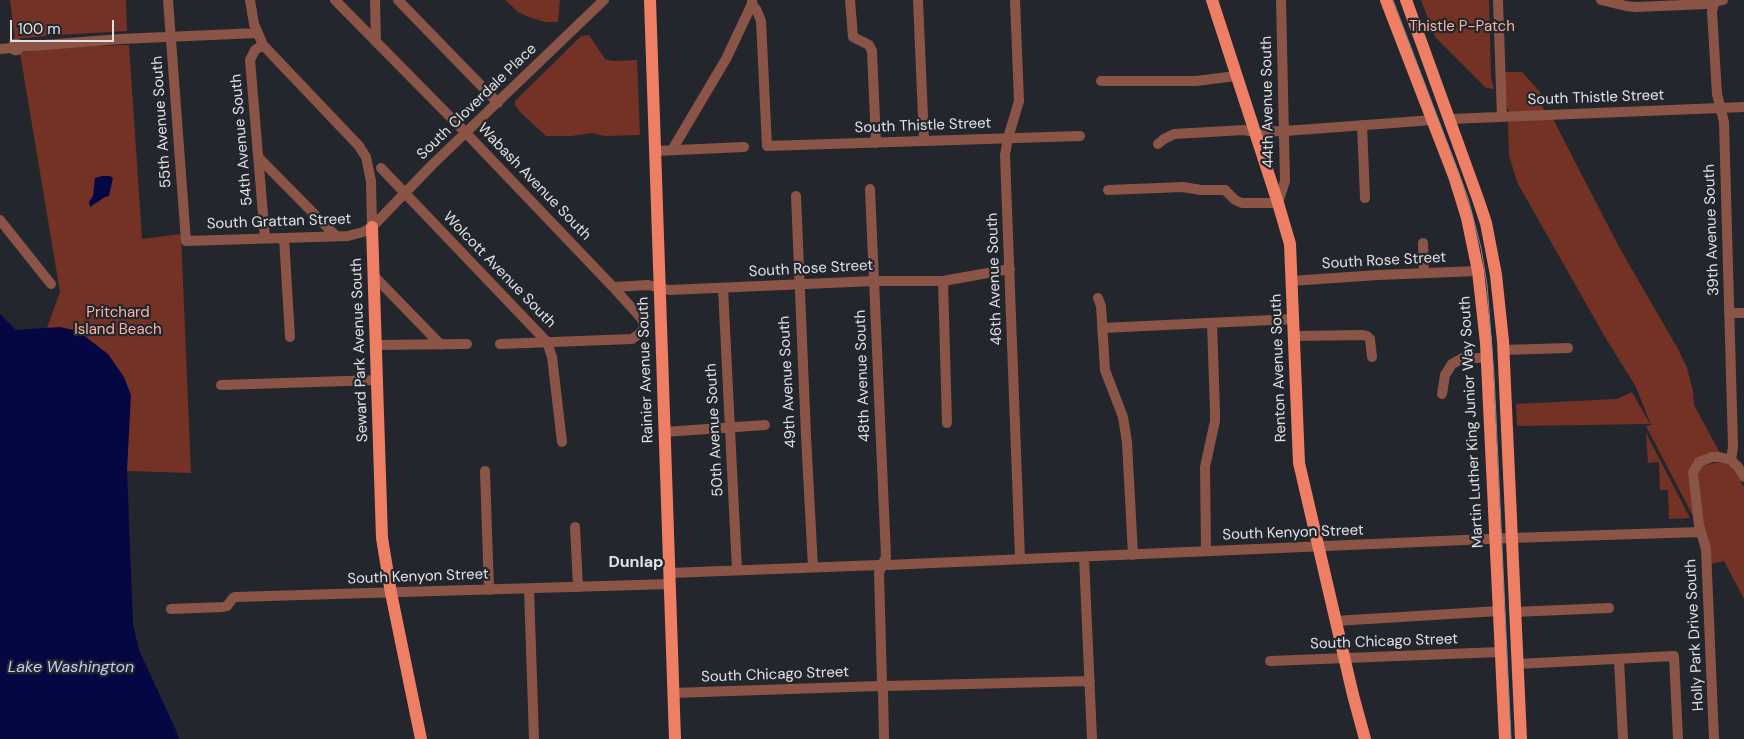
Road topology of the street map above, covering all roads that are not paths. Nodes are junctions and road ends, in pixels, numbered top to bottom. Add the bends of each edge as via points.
1 (168, 0) edge
2 (250, 0) edge
3 (335, 0) edge
4 (375, 0) edge
5 (398, 0) edge
6 (604, 0) edge
7 (650, 0) edge
8 (850, 0) edge
9 (918, 0) edge
10 (1016, 0) edge
11 (1212, 0) edge
12 (1281, 0) edge
13 (1386, 0) edge
14 (1406, 0) edge
15 (1498, 0) edge
16 (1601, 0) edge
17 (1717, 1) edge
18 (752, 2) edge
19 (257, 33) junction
20 (171, 36) junction
21 (376, 42) junction
22 (263, 45) junction
23 (0, 49) edge
24 (1236, 76) junction
25 (1101, 81) dead end
26 (498, 103) junction
27 (1744, 107) edge
28 (1721, 108) junction
29 (1502, 117) junction
30 (1450, 119) junction
31 (1433, 120) junction
32 (1362, 126) junction
33 (1284, 131) junction
34 (1255, 132) junction
35 (466, 133) junction
36 (1080, 136) dead end
37 (1008, 138) junction
38 (924, 141) junction
39 (876, 143) junction
40 (1158, 144) dead end
41 (744, 147) dead end
42 (672, 150) junction
43 (655, 151) junction
44 (258, 157) junction
45 (381, 168) dead end
46 (870, 189) dead end
47 (1108, 190) dead end
48 (404, 193) junction
49 (796, 196) dead end
50 (1365, 198) dead end
51 (1278, 203) junction
52 (0, 220) edge
53 (372, 226) junction
54 (336, 236) junction
55 (265, 238) junction
56 (284, 238) junction
57 (186, 241) joint
58 (1423, 243) dead end
59 (1010, 269) junction
60 (1478, 271) junction
61 (1424, 273) junction
62 (374, 276) junction
63 (874, 281) junction
64 (944, 281) junction
65 (1291, 281) junction
66 (51, 284) dead end
67 (799, 285) junction
68 (613, 287) junction
69 (660, 288) junction
70 (723, 288) junction
71 (1098, 298) dead end
72 (1744, 312) edge
73 (1729, 313) junction
74 (1293, 319) junction
75 (1212, 323) junction
76 (1102, 328) junction
77 (1294, 336) junction
78 (290, 337) dead end
79 (547, 342) junction
80 (467, 344) dead end
81 (500, 344) dead end
82 (376, 345) junction
83 (441, 345) junction
84 (1568, 348) dead end
85 (1504, 350) junction
86 (1372, 357) dead end
87 (1487, 358) junction
88 (378, 380) junction
89 (220, 385) dead end
90 (1442, 394) dead end
91 (947, 423) dead end
92 (765, 426) dead end
93 (730, 428) junction
94 (664, 432) junction
95 (562, 442) dead end
96 (1731, 460) junction
97 (485, 471) dead end
98 (1744, 478) edge
99 (575, 527) dead end
100 (1700, 532) junction
101 (1511, 538) junction
102 (1494, 539) junction
103 (1318, 547) junction
104 (1206, 552) junction
105 (1133, 555) junction
106 (1084, 557) junction
107 (1020, 559) junction
108 (883, 565) junction
109 (813, 567) junction
110 (737, 570) junction
111 (670, 579) junction
112 (578, 587) junction
113 (529, 589) junction
114 (489, 590) junction
115 (391, 593) junction
116 (1609, 608) dead end
117 (171, 609) dead end
118 (1499, 611) junction
119 (1514, 612) junction
120 (1335, 621) junction
121 (1500, 652) junction
122 (1345, 658) junction
123 (1619, 659) junction
124 (1270, 661) dead end
125 (1517, 664) junction
126 (1090, 680) junction
127 (882, 687) junction
128 (673, 693) junction
129 (422, 739) edge
130 (534, 739) edge
131 (675, 739) edge
132 (884, 739) edge
133 (1092, 739) edge
134 (1365, 739) edge
135 (1505, 739) edge
136 (1521, 739) edge
137 (1623, 739) edge
138 (1678, 739) edge
139 (1714, 739) edge

1 - 20 street, 55th Avenue South
2 - 19 street, Seward Park Avenue South
3 - 21 street, Wabash Avenue South
4 - 21 street
5 - 26 street
6 - 26 street, South Cloverdale Place
7 - 43 main road, Rainier Avenue South
8 - 39 street via 853,37 870,45 872,51
9 - 38 street
10 - 37 street, 46th Avenue South via 1018,101
11 - 24 main road, Renton Avenue South
12 - 33 street, 44th Avenue South
13 - 31 main road, Martin Luther King Junior Way South
14 - 30 main road
15 - 29 street
16 - 17 street via 1636,7
17 - 28 street, 39th Avenue South via 1712,12 1717,94
18 - 39 street, South Thistle Street via 761,21 767,146
18 - 42 street via 726,59
19 - 20 street
19 - 22 street, Seward Park Avenue South
20 - 23 street
20 - 57 street, 55th Avenue South
21 - 35 street, Wabash Avenue South
22 - 44 street, 54th Avenue South via 255,50 250,60
22 - 53 street, Seward Park Avenue South via 362,150 370,174
24 - 25 street via 1190,81
24 - 34 main road, Renton Avenue South
26 - 35 street, South Cloverdale Place
27 - 28 street, South Thistle Street
28 - 29 street, South Thistle Street
28 - 73 street, 39th Avenue South
29 - 30 street, South Thistle Street
30 - 85 main road via 1486,223 1496,275
31 - 32 street
31 - 60 main road, Martin Luther King Junior Way South via 1463,203
32 - 33 street
32 - 50 street
33 - 34 street
33 - 51 street, 44th Avenue South via 1285,181
34 - 40 street via 1174,134
34 - 51 main road, Renton Avenue South
35 - 48 street, South Cloverdale Place
35 - 68 street, Wabash Avenue South
36 - 37 street, South Thistle Street
37 - 38 street, South Thistle Street
37 - 59 street, 46th Avenue South via 1005,155
38 - 39 street, South Thistle Street
41 - 42 street
42 - 43 street
43 - 69 main road, Rainier Avenue South
44 - 54 street
44 - 55 street, 54th Avenue South
45 - 48 street, Wolcott Avenue South
46 - 63 street, 48th Avenue South
47 - 51 street via 1183,187 1225,190 1242,203
48 - 53 street, South Cloverdale Place
48 - 79 street, Wolcott Avenue South
49 - 67 street, 49th Avenue South
51 - 65 main road, Renton Avenue South via 1290,244
52 - 66 street
53 - 54 street, South Grattan Street via 356,235
53 - 62 main road, Seward Park Avenue South
54 - 56 street, South Grattan Street
55 - 56 street, South Grattan Street
55 - 57 street, South Grattan Street
56 - 78 street
58 - 61 street
59 - 64 street, South Rose Street
59 - 107 street, 46th Avenue South
60 - 61 street, South Rose Street
60 - 87 main road, Martin Luther King Junior Way South
61 - 65 street, South Rose Street
62 - 82 main road, Seward Park Avenue South
62 - 83 street
63 - 64 street, South Rose Street
63 - 67 street, South Rose Street
63 - 108 street, 48th Avenue South via 886,557
64 - 91 street
65 - 74 main road, Renton Avenue South
67 - 70 street, South Rose Street
67 - 109 street, 49th Avenue South
68 - 69 street, South Rose Street via 648,285
68 - 79 street, Wabash Avenue South via 641,318 644,324 640,334 632,339
69 - 70 street, South Rose Street
69 - 94 main road, Rainier Avenue South
70 - 93 street, 50th Avenue South
71 - 76 street
72 - 73 street
73 - 96 street, 39th Avenue South
74 - 75 street
74 - 77 main road, Renton Avenue South
75 - 76 street
75 - 104 street via 1215,421 1205,467
76 - 105 street via 1105,370 1123,417 1127,442
77 - 86 street via 1368,336
77 - 103 main road, Renton Avenue South via 1299,463
79 - 81 street
79 - 95 street, Wolcott Avenue South via 552,357
80 - 83 street
82 - 83 street
82 - 88 main road, Seward Park Avenue South
84 - 85 street
85 - 101 main road
87 - 90 street via 1463,358 1452,364 1445,376
87 - 102 main road, Martin Luther King Junior Way South
88 - 89 street
88 - 115 main road, Seward Park Avenue South via 382,538
92 - 93 street
93 - 94 street
93 - 110 street, 50th Avenue South
94 - 111 main road, Rainier Avenue South
96 - 98 street
96 - 100 street via 1712,457 1699,462 1694,468 1692,479
97 - 114 street
99 - 112 street
100 - 101 street, South Kenyon Street
100 - 139 street, Holly Park Drive South via 1706,549
101 - 102 street, South Kenyon Street
101 - 119 main road
102 - 103 street, South Kenyon Street
102 - 118 main road, Martin Luther King Junior Way South
103 - 104 street, South Kenyon Street
103 - 120 main road, Renton Avenue South
104 - 105 street, South Kenyon Street
105 - 106 street, South Kenyon Street
106 - 107 street, South Kenyon Street
106 - 126 street
107 - 108 street, South Kenyon Street
108 - 109 street, South Kenyon Street
108 - 127 street, 48th Avenue South via 879,573
109 - 110 street, South Kenyon Street
110 - 111 street, South Kenyon Street
111 - 112 street, South Kenyon Street
111 - 128 main road, Rainier Avenue South
112 - 113 street, South Kenyon Street
113 - 114 street, South Kenyon Street
113 - 130 street
114 - 115 street, South Kenyon Street
115 - 117 street, South Kenyon Street via 235,597 225,607
115 - 129 main road, Seward Park Avenue South
116 - 119 street
118 - 120 street
118 - 121 main road, Martin Luther King Junior Way South
119 - 125 main road
120 - 122 main road, Renton Avenue South
121 - 122 street, South Chicago Street
121 - 135 main road, Martin Luther King Junior Way South
122 - 124 street, South Chicago Street
122 - 134 main road, Renton Avenue South
123 - 125 street
123 - 137 street
123 - 138 street via 1674,656
125 - 136 main road
126 - 127 street, South Chicago Street
126 - 133 street
127 - 128 street, South Chicago Street
127 - 132 street, 48th Avenue South
128 - 131 main road, Rainier Avenue South

